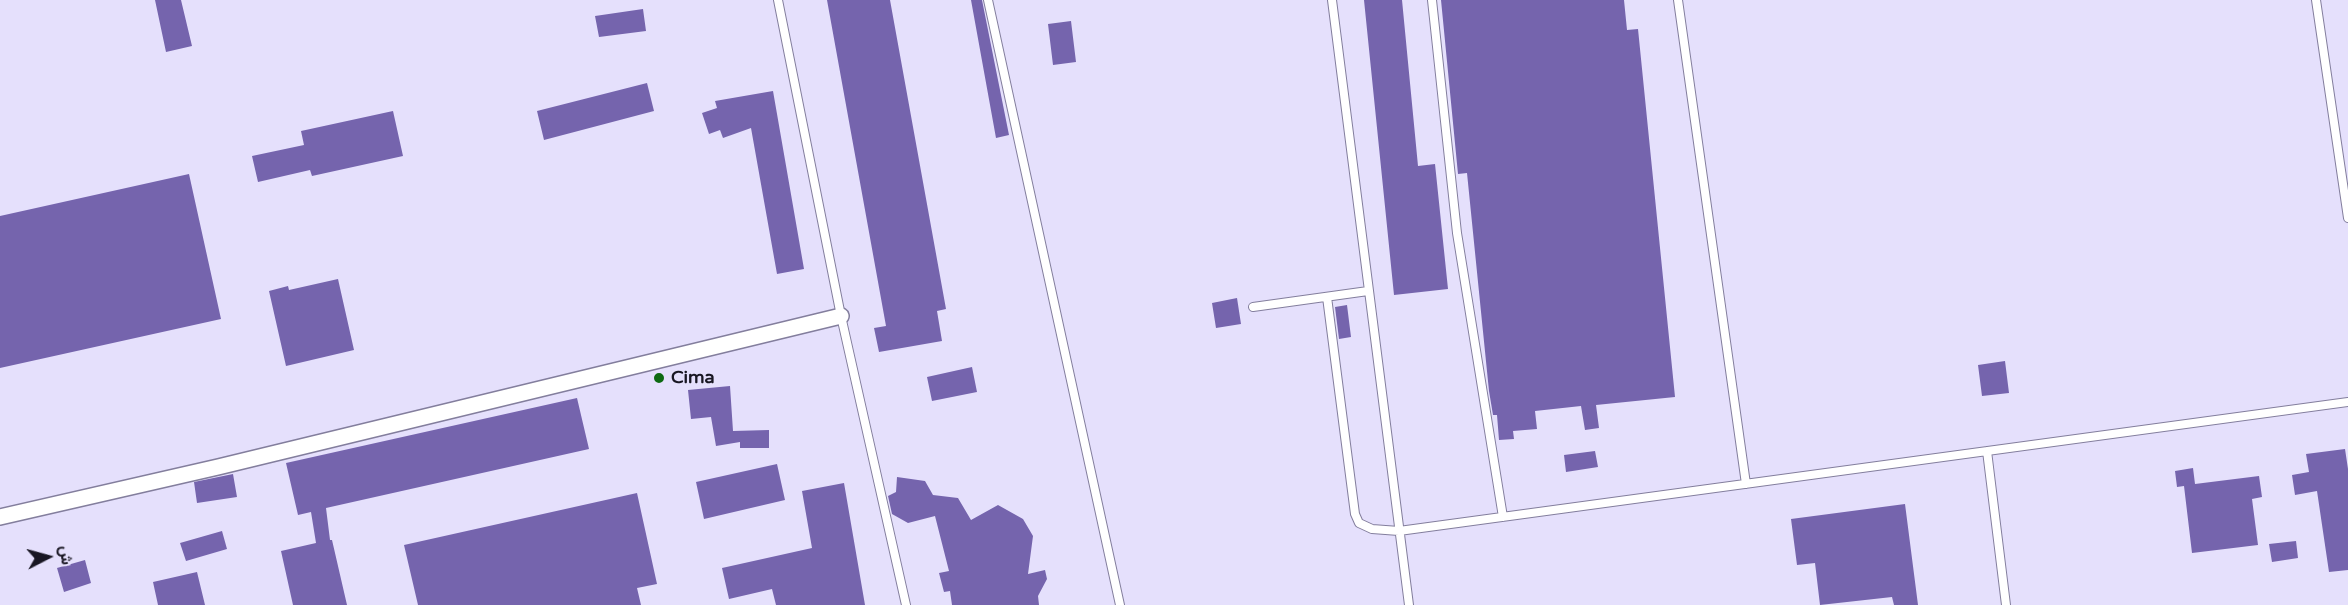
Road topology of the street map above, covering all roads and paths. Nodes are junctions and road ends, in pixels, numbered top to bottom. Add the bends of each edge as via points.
1 (778, 0) edge
2 (988, 0) edge
3 (1332, 0) edge
4 (1432, 0) edge
5 (1679, 0) edge
6 (2316, 0) edge
7 (2347, 197) edge
8 (2348, 218) edge
9 (1368, 291) junction
10 (1327, 297) junction
11 (1253, 307) dead end
12 (841, 316) junction
13 (2348, 402) edge
14 (1987, 451) junction
15 (1746, 484) junction
16 (0, 517) edge
17 (1503, 517) junction
18 (1399, 531) junction
19 (906, 605) edge
20 (1120, 605) edge
21 (1409, 605) edge
22 (2006, 605) edge

1 - 12 lane
2 - 20 lane
3 - 9 lane
4 - 17 lane via 1457,233
5 - 15 lane
6 - 7 lane
7 - 8 lane
9 - 10 lane
9 - 18 lane
10 - 11 lane
10 - 18 lane via 1355,514 1359,523
12 - 16 street
12 - 19 lane
13 - 14 lane
14 - 15 lane
14 - 22 lane
15 - 17 lane
17 - 18 lane
18 - 21 lane

